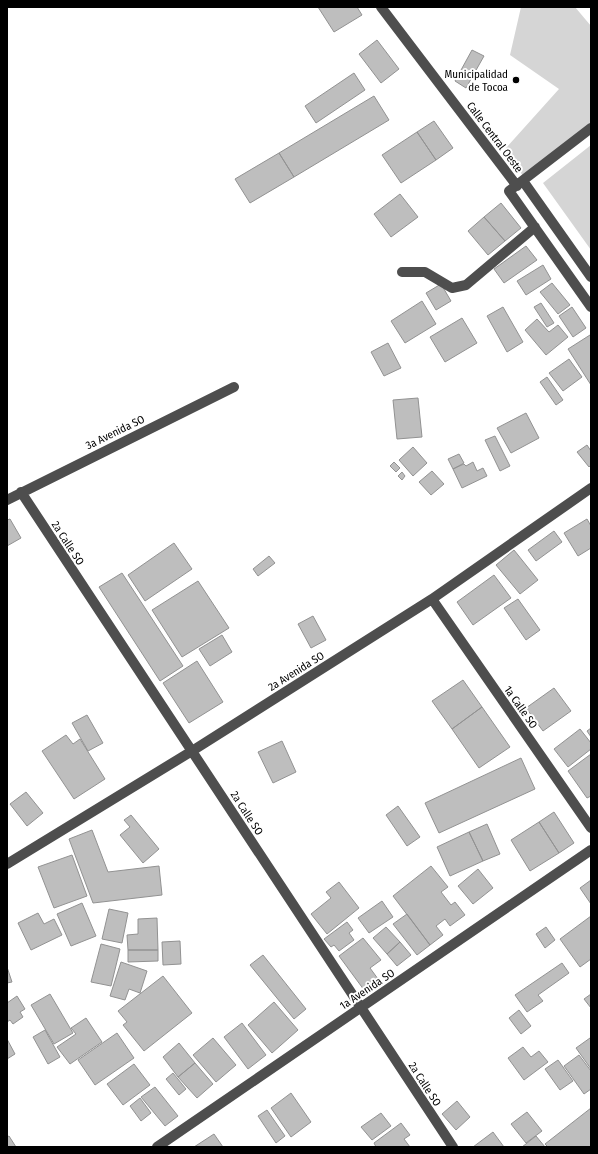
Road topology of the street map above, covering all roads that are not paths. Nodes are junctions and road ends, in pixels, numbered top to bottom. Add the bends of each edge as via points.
1 (381, 7) edge
2 (591, 128) edge
3 (516, 186) junction
4 (535, 227) junction
5 (402, 272) dead end
6 (591, 277) edge
7 (591, 307) edge
8 (234, 387) dead end
9 (591, 488) edge
10 (21, 492) junction
11 (7, 500) edge
12 (432, 599) junction
13 (192, 751) junction
14 (591, 828) edge
15 (591, 850) edge
16 (7, 864) edge
17 (361, 1007) junction
18 (157, 1147) edge
19 (453, 1147) edge

1 - 3 street, Calle Central Oeste
2 - 3 street
3 - 4 street
3 - 6 street, Calle Central Oeste
4 - 5 street via 466,285 452,288 425,272
4 - 7 street
8 - 10 street, 3a Avenida SO
9 - 12 street, 2a Avenida SO
10 - 11 street, 3a Avenida SO
10 - 13 street, 2a Calle SO
12 - 13 street, 2a Avenida SO
12 - 14 street, 1a Calle SO
13 - 16 street, 2a Avenida SO
13 - 17 street, 2a Calle SO
15 - 17 street, 1a Avenida SO
17 - 18 street, 1a Avenida SO
17 - 19 street, 2a Calle SO

